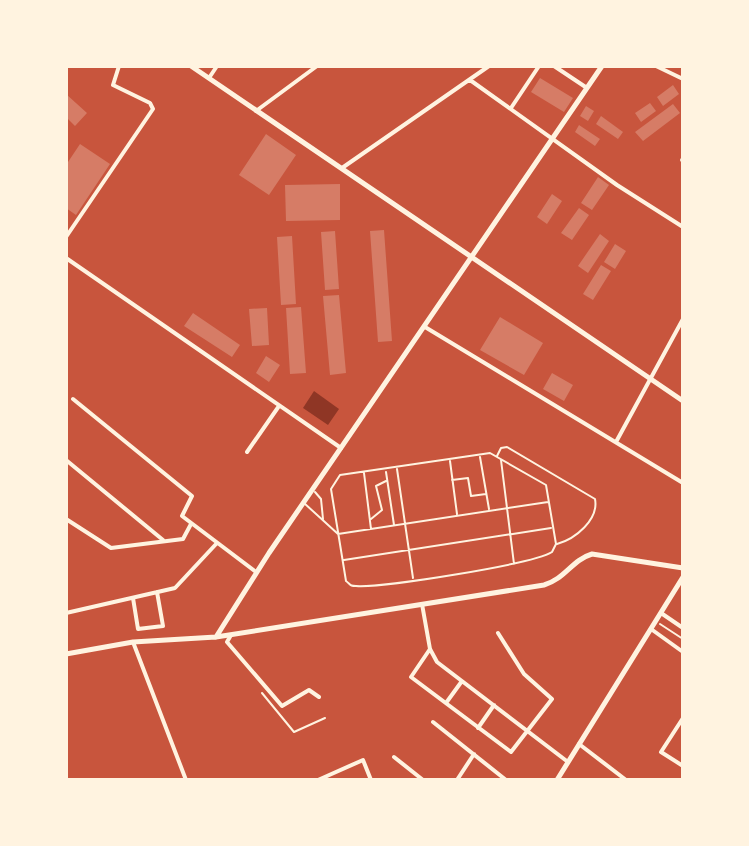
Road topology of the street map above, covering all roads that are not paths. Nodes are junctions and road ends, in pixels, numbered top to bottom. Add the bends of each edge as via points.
1 (119, 66) edge
2 (191, 66) edge
3 (217, 66) edge
4 (317, 66) edge
5 (489, 66) edge
6 (539, 66) edge
7 (554, 66) edge
8 (602, 66) edge
9 (656, 66) edge
10 (209, 78) junction
11 (683, 79) edge
12 (470, 80) junction
13 (587, 88) junction
14 (511, 108) junction
15 (256, 111) junction
16 (554, 138) junction
17 (340, 170) junction
18 (683, 227) edge
19 (66, 237) edge
20 (66, 258) edge
21 (471, 258) junction
22 (683, 319) edge
23 (425, 327) junction
24 (650, 379) junction
25 (73, 399) dead end
26 (683, 401) edge
27 (279, 406) junction
28 (616, 442) junction
29 (341, 448) junction
30 (247, 452) dead end
31 (480, 455) junction
32 (499, 458) junction
33 (66, 460) edge
34 (449, 460) junction
35 (397, 468) junction
36 (386, 469) junction
37 (364, 472) junction
38 (452, 480) junction
39 (387, 481) junction
40 (683, 483) edge
41 (313, 489) junction
42 (487, 494) junction
43 (549, 502) junction
44 (303, 503) junction
45 (506, 509) junction
46 (489, 511) junction
47 (457, 516) junction
48 (66, 519) edge
49 (323, 520) junction
50 (370, 520) junction
51 (191, 524) junction
52 (405, 525) junction
53 (394, 526) junction
54 (553, 528) junction
55 (371, 529) junction
56 (338, 534) junction
57 (510, 534) junction
58 (163, 540) junction
59 (217, 543) junction
60 (556, 544) junction
61 (409, 549) junction
62 (343, 560) junction
63 (514, 564) junction
64 (683, 568) edge
65 (256, 572) junction
66 (683, 577) edge
67 (413, 579) junction
68 (157, 592) junction
69 (133, 598) junction
70 (422, 604) junction
71 (66, 613) edge
72 (661, 613) junction
73 (683, 628) edge
74 (651, 629) junction
75 (498, 633) dead end
76 (231, 634) junction
77 (216, 637) junction
78 (133, 642) junction
79 (430, 649) junction
80 (683, 652) edge
81 (66, 654) edge
82 (462, 681) junction
83 (319, 697) dead end
84 (446, 703) junction
85 (494, 705) junction
86 (683, 718) edge
87 (433, 722) dead end
88 (478, 728) junction
89 (527, 731) junction
90 (579, 744) junction
91 (474, 754) junction
92 (394, 757) dead end
93 (568, 762) junction
94 (683, 766) edge
95 (186, 780) edge
96 (318, 780) edge
97 (371, 780) edge
98 (423, 780) edge
99 (457, 780) edge
100 (506, 780) edge
101 (557, 780) edge
102 (626, 780) edge

1 - 19 street via 113,85 153,109
2 - 10 street
3 - 10 street
4 - 15 street
5 - 12 street
6 - 14 street
7 - 13 street
8 - 13 street
9 - 11 street
10 - 15 street
12 - 14 street
12 - 17 street
13 - 16 street
14 - 16 street
15 - 17 street
16 - 18 street
16 - 21 street
17 - 21 street
20 - 27 street
21 - 23 street
21 - 24 street
22 - 24 street
23 - 28 street
23 - 29 street
24 - 26 street
24 - 28 street
25 - 51 street via 192,496 182,516
27 - 29 street
27 - 30 street
28 - 40 street
29 - 41 street
31 - 32 lane
31 - 34 lane
31 - 42 lane
32 - 43 lane via 546,485
32 - 45 lane
32 - 60 lane via 501,448 507,447 595,499 586,526
33 - 58 street
34 - 35 lane
34 - 38 lane
35 - 36 lane
35 - 52 lane
36 - 37 lane
36 - 39 lane
37 - 50 lane
37 - 56 lane via 333,481
38 - 42 lane via 468,478 471,496
38 - 47 lane
39 - 50 lane via 376,486 382,510
39 - 53 lane
41 - 44 street
41 - 49 lane via 321,499
42 - 46 lane
43 - 45 lane
43 - 54 lane
44 - 49 lane
44 - 65 street
45 - 46 lane
45 - 57 lane
46 - 47 lane
47 - 52 lane
48 - 58 street via 111,548
49 - 56 lane
50 - 55 lane
51 - 58 street via 183,539
51 - 59 street
52 - 53 lane
52 - 61 lane
53 - 55 lane
54 - 57 lane
54 - 60 lane
55 - 56 lane
56 - 62 lane
57 - 61 lane
57 - 63 lane
59 - 65 street
59 - 68 street via 175,588
60 - 63 lane via 541,559
61 - 62 lane
61 - 67 lane
62 - 67 lane via 346,581 352,586
63 - 67 lane
64 - 70 street via 592,554 557,582
65 - 77 street
66 - 72 street
68 - 69 street
68 - 69 street via 163,626 138,629
69 - 71 street
70 - 76 street
70 - 79 street
72 - 73 street
72 - 74 street
74 - 80 street
74 - 90 street
75 - 89 street via 524,674 552,699
76 - 77 street
76 - 83 street via 227,642 282,706 309,690
77 - 78 street
78 - 81 street
78 - 95 street
79 - 82 street via 437,662
79 - 84 street via 411,677
82 - 84 street
82 - 85 street
84 - 88 street
85 - 88 street
85 - 89 street
86 - 94 street via 661,752
87 - 91 street
88 - 89 street via 511,752
89 - 93 street
90 - 93 street
90 - 102 street
91 - 99 street
91 - 100 street
92 - 98 street
93 - 101 street
96 - 97 street via 363,760

